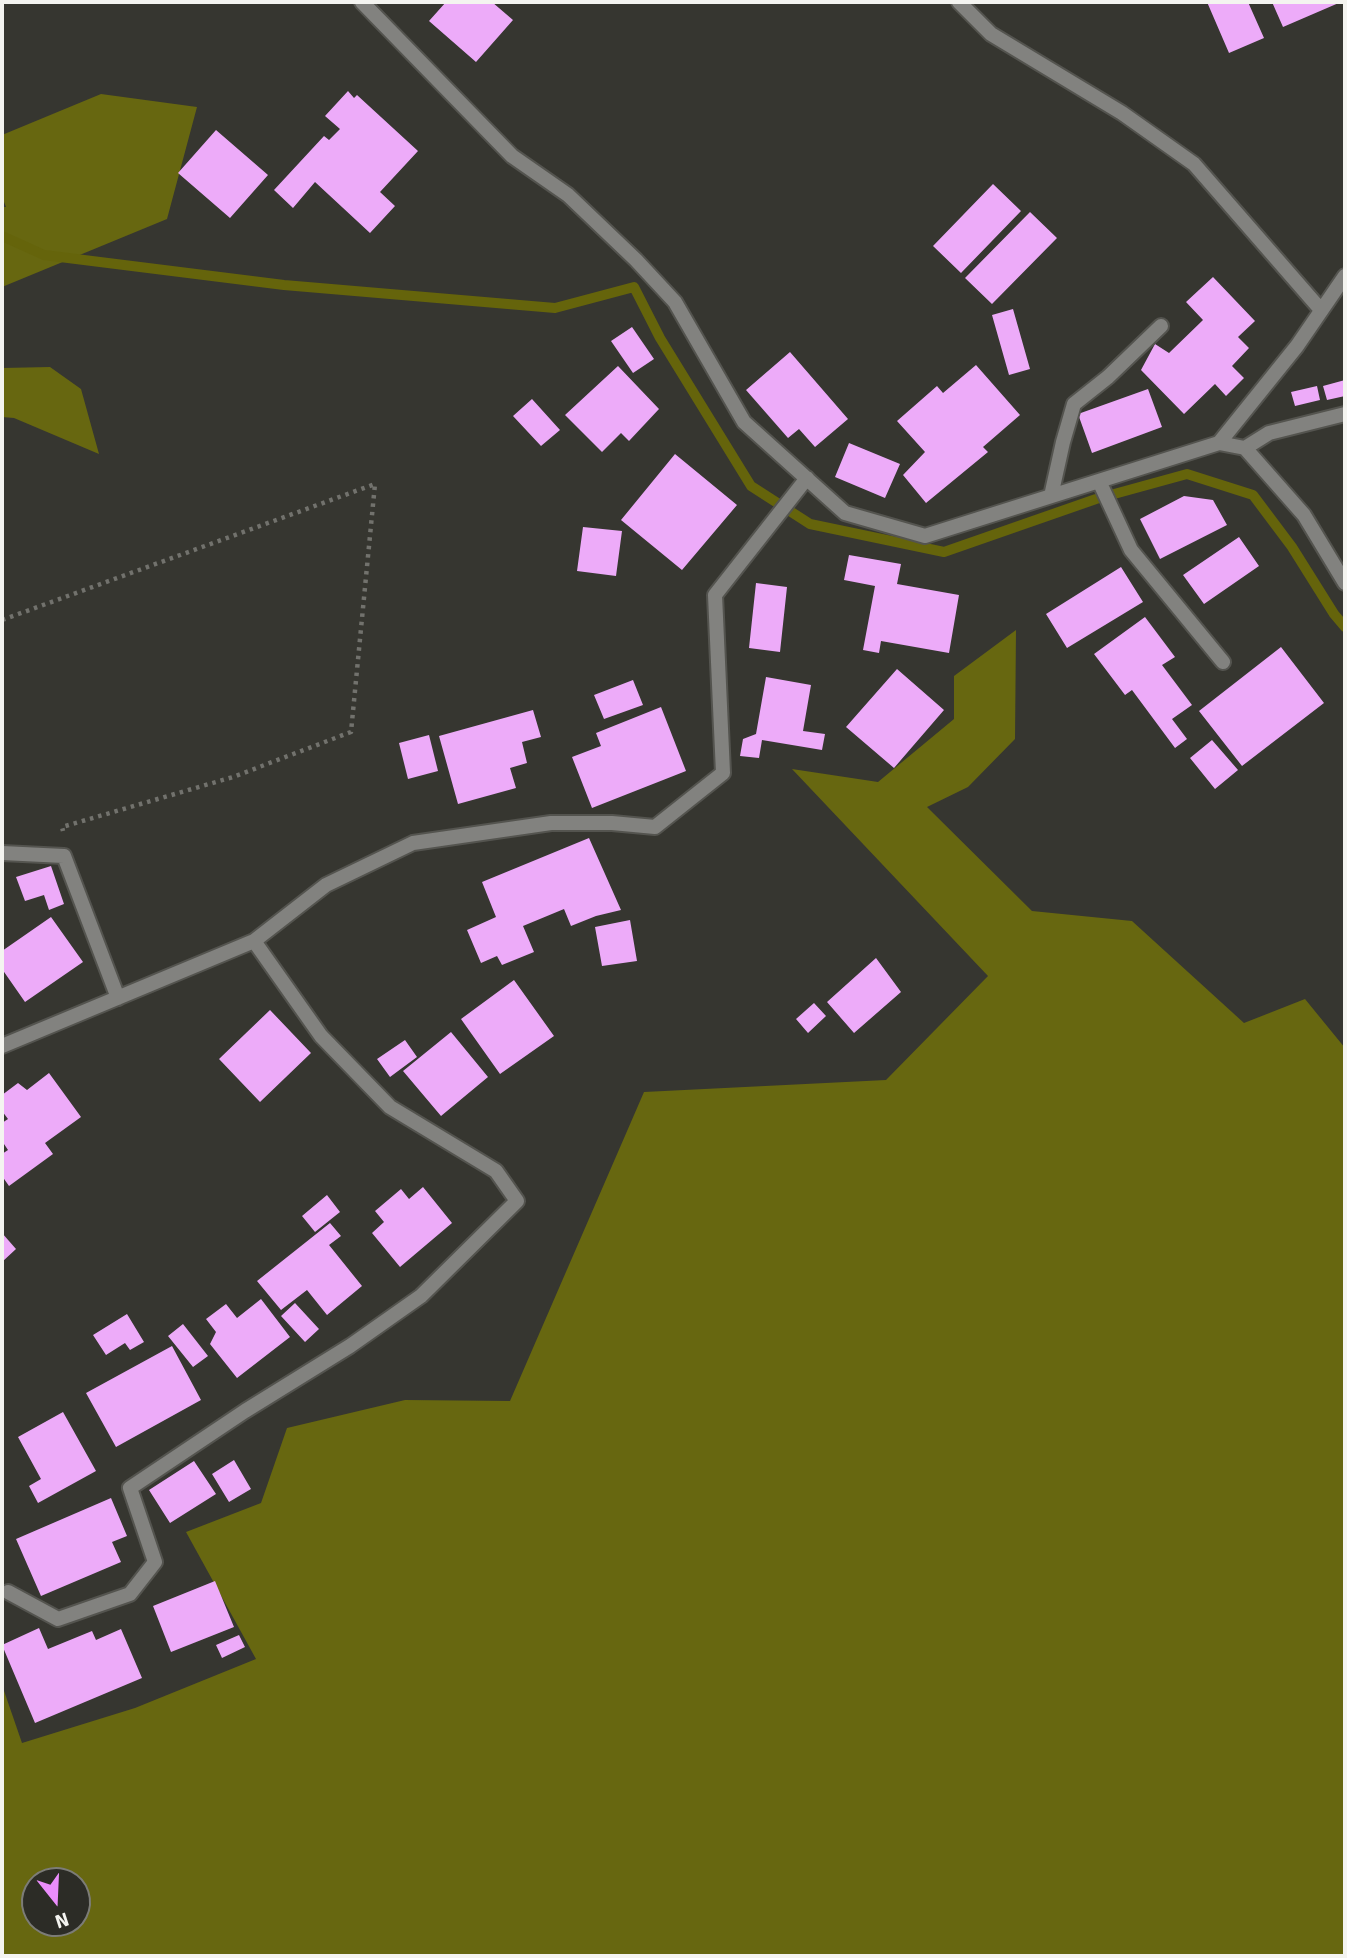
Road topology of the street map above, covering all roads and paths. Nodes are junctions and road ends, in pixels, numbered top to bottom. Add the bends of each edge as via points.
1 (362, 2) edge
2 (959, 2) edge
3 (1345, 276) edge
4 (1321, 310) junction
5 (1161, 326) dead end
6 (1345, 414) edge
7 (1219, 443) junction
8 (1245, 448) junction
9 (1100, 482) junction
10 (803, 483) junction
11 (1051, 496) junction
12 (1345, 583) edge
13 (2, 620) edge
14 (1223, 662) dead end
15 (2, 853) edge
16 (64, 856) junction
17 (254, 942) junction
18 (118, 998) junction
19 (2, 1046) edge
20 (8, 1592) dead end

1 - 10 street via 512,156 568,195 675,302 744,422
2 - 4 street via 991,34 1122,113 1194,164
3 - 4 street
4 - 7 street
5 - 11 street via 1074,404
6 - 8 street via 1269,433
7 - 8 street
7 - 9 street
8 - 12 street via 1304,515
9 - 11 street
9 - 14 street via 1131,550
10 - 11 street via 845,513 925,536
10 - 17 street via 715,595 723,772 655,827 551,823 413,843 326,885
13 - 16 path via 375,484 351,732 233,776 62,827
15 - 16 street
16 - 18 street
17 - 18 street
17 - 20 street via 321,1036 390,1107 496,1171 517,1201 421,1296 130,1488 156,1562 130,1594 58,1619
18 - 19 street

